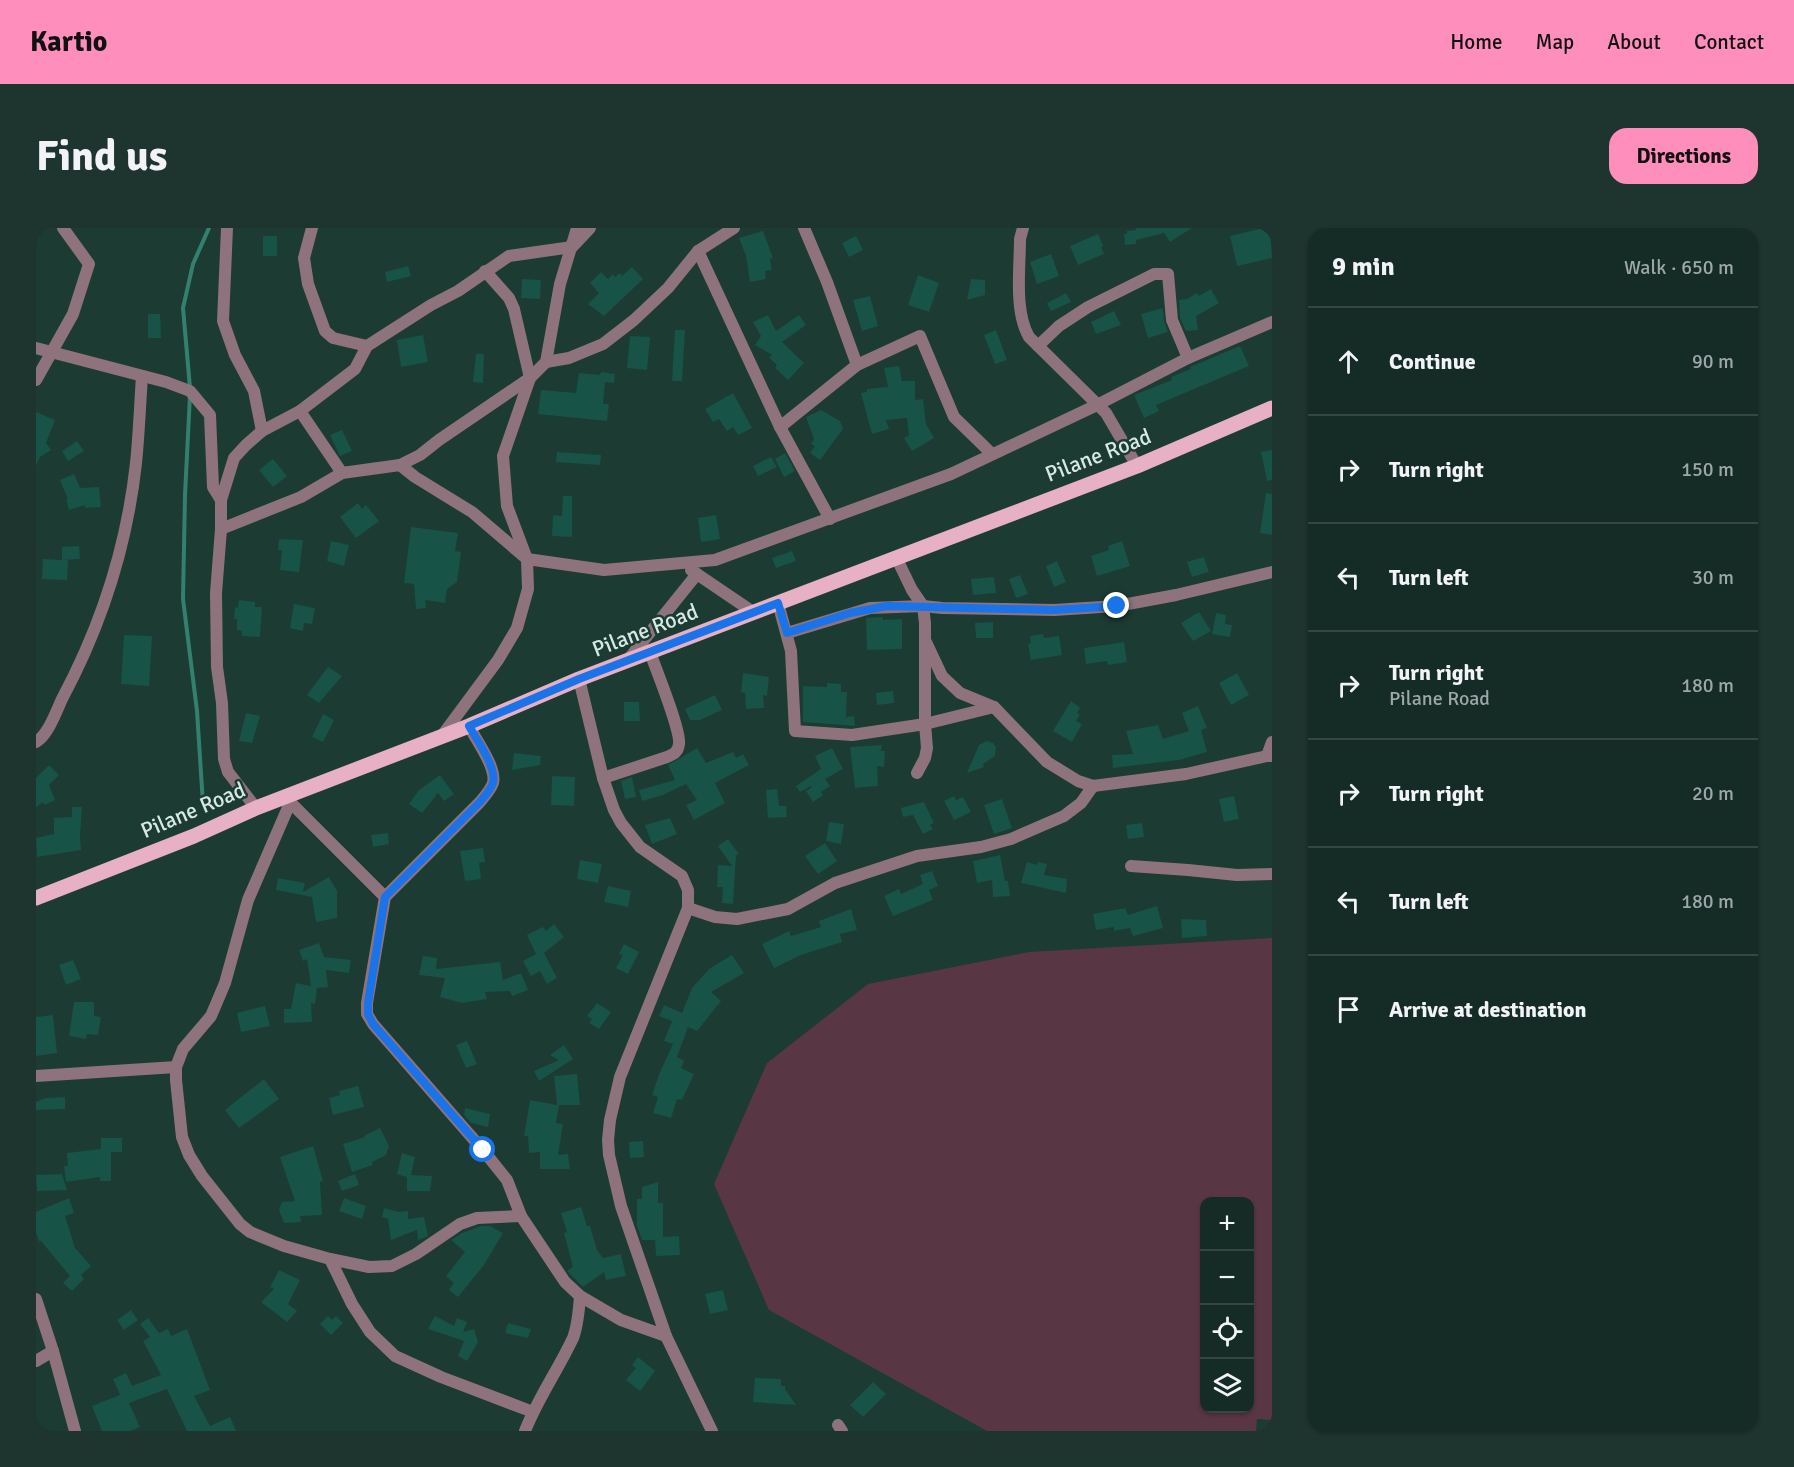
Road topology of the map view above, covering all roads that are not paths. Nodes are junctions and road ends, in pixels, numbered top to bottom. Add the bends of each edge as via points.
1 (63, 228) edge
2 (227, 228) edge
3 (312, 228) edge
4 (577, 228) edge
5 (590, 228) edge
6 (734, 228) edge
7 (804, 228) edge
8 (1023, 228) edge
9 (572, 247) junction
10 (698, 251) junction
11 (486, 271) junction
12 (1272, 322) edge
13 (367, 346) junction
14 (1038, 346) junction
15 (36, 348) edge
16 (51, 352) junction
17 (1188, 358) junction
18 (546, 362) junction
19 (857, 365) junction
20 (142, 376) junction
21 (530, 378) junction
22 (36, 380) edge
23 (1097, 405) junction
24 (1272, 408) edge
25 (300, 411) junction
26 (780, 427) junction
27 (262, 431) junction
28 (992, 454) junction
29 (400, 465) junction
30 (1137, 466) junction
31 (342, 474) junction
32 (221, 500) junction
33 (830, 519) junction
34 (221, 529) junction
35 (896, 557) junction
36 (527, 559) junction
37 (683, 564) junction
38 (1272, 572) edge
39 (697, 574) junction
40 (778, 603) junction
41 (923, 606) junction
42 (753, 612) junction
43 (787, 633) junction
44 (926, 642) junction
45 (650, 652) junction
46 (627, 661) junction
47 (579, 679) junction
48 (994, 707) junction
49 (925, 724) junction
50 (469, 726) junction
51 (441, 737) junction
52 (36, 742) edge
53 (1272, 742) edge
54 (1270, 756) edge
55 (917, 773) dead end
56 (603, 778) junction
57 (1093, 786) junction
58 (288, 800) junction
59 (255, 808) junction
60 (1131, 866) dead end
61 (1272, 874) edge
62 (36, 896) edge
63 (385, 897) junction
64 (688, 908) junction
65 (176, 1067) junction
66 (36, 1076) edge
67 (521, 1216) junction
68 (330, 1259) junction
69 (580, 1296) junction
70 (36, 1299) edge
71 (666, 1336) junction
72 (53, 1351) junction
73 (36, 1361) edge
74 (532, 1412) junction
75 (75, 1431) edge
76 (525, 1431) edge
77 (712, 1431) edge

1 - 16 street via 89,264 73,314
2 - 27 street via 223,321 254,391
3 - 13 street via 304,258 308,284 325,331 333,338
4 - 9 street
5 - 9 street
6 - 10 street
7 - 19 street
8 - 14 street via 1020,314 1023,327
9 - 11 street via 509,256
9 - 18 street via 560,284
10 - 18 street via 668,288 603,344 569,358
10 - 26 street
11 - 13 street
11 - 21 street via 514,309
12 - 17 street
13 - 25 street via 355,369
14 - 17 street via 1088,307 1163,273 1168,274 1172,320
14 - 23 street
15 - 16 street
16 - 20 street
16 - 22 street
17 - 23 street
18 - 21 street
19 - 26 street
19 - 28 street via 920,336 954,417
20 - 32 street via 190,391 210,415 213,488
20 - 52 street via 128,518 107,597 72,680
21 - 29 street
21 - 36 street via 503,456 507,507
23 - 28 street
23 - 30 street via 1106,413
24 - 30 main road, Pilane Road
25 - 27 street
25 - 31 street
26 - 33 street
27 - 32 street via 234,458
28 - 33 street via 951,474
29 - 31 street
29 - 36 street via 472,512
30 - 35 main road, Pilane Road
31 - 34 street via 301,497
32 - 34 street
33 - 37 street via 715,560
34 - 59 street via 216,593 224,759 228,772
35 - 40 main road, Pilane Road
35 - 41 street
36 - 37 street via 604,570
36 - 51 street via 528,589 517,628
37 - 39 street
38 - 41 street via 1117,606 1054,610
39 - 42 street
39 - 46 street
40 - 42 main road, Pilane Road
40 - 43 street
41 - 43 street via 870,608
41 - 44 street
42 - 45 main road, Pilane Road
43 - 49 street via 794,677 795,732 852,735
44 - 48 street via 948,682 960,693
44 - 49 street
45 - 46 main road, Pilane Road
45 - 56 street via 678,732 679,747 667,757
46 - 47 main road, Pilane Road
47 - 50 main road, Pilane Road
47 - 56 street
48 - 49 street
48 - 57 street via 1047,762
49 - 55 street via 927,748
50 - 51 main road, Pilane Road
50 - 63 street via 493,770 489,792
51 - 58 main road, Pilane Road
53 - 54 street
54 - 57 street via 1186,774
56 - 64 street via 614,810 627,831 640,847 682,876
57 - 64 street via 1064,816 1011,839 917,856 835,883 788,909 737,919
58 - 59 main road, Pilane Road
58 - 63 street
58 - 65 street via 248,900 225,983 211,1016 183,1049
59 - 62 main road, Pilane Road via 195,836
60 - 61 street
63 - 67 street via 368,1014 507,1180
64 - 71 street via 620,1077 608,1140 621,1206
65 - 66 street
65 - 68 street via 182,1137 189,1155 240,1224 284,1246
67 - 68 street via 477,1218 460,1224 392,1266 369,1267
67 - 69 street via 565,1282
68 - 74 street via 370,1332 395,1356
69 - 71 street via 621,1320
69 - 74 street via 573,1336
70 - 72 street
71 - 77 street
72 - 73 street
72 - 75 street
74 - 76 street

